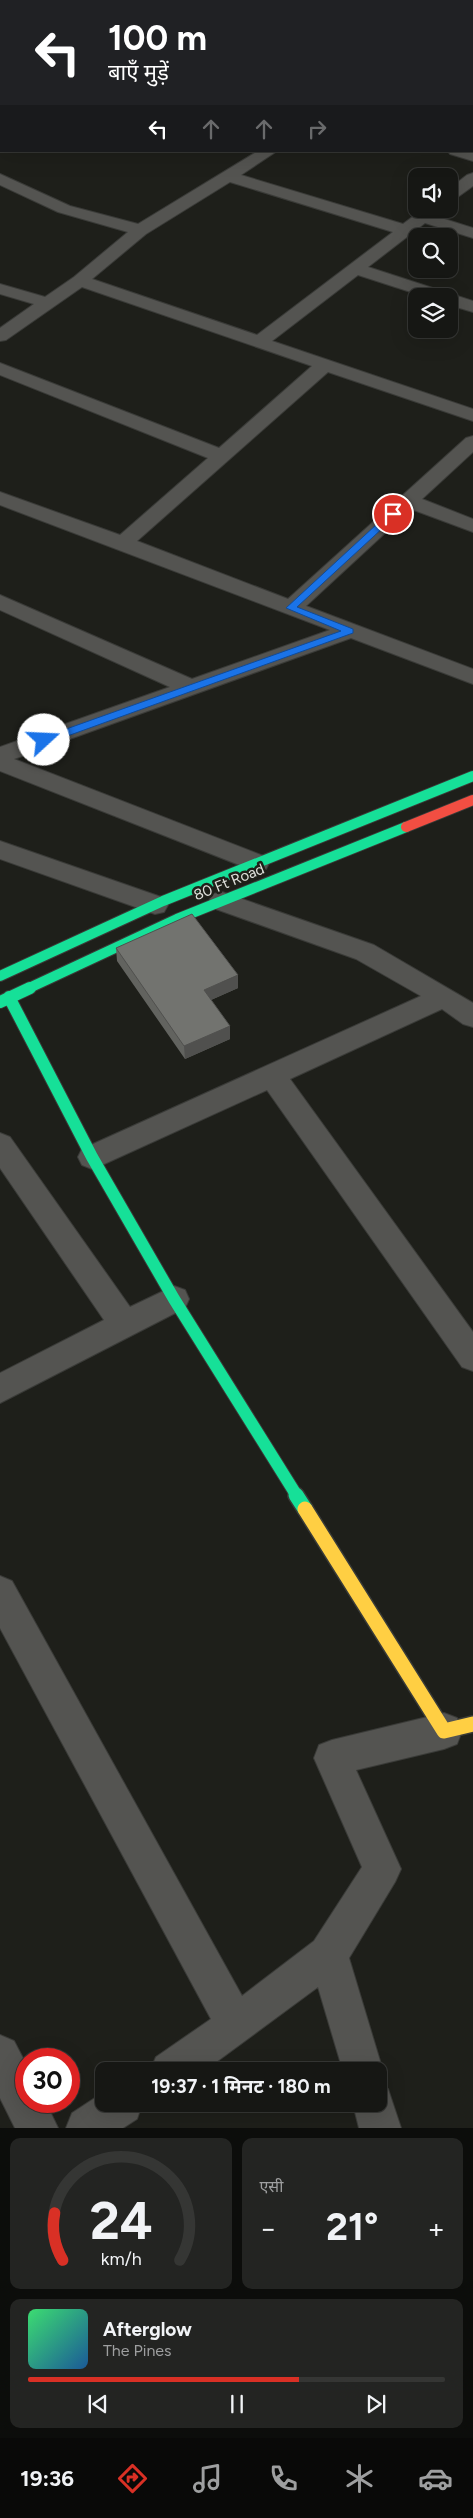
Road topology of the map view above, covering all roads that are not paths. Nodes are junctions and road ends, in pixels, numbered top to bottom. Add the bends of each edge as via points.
1 (267, 152) edge
2 (459, 152) edge
3 (473, 156) edge
4 (229, 176) junction
5 (473, 178) edge
6 (0, 180) edge
7 (458, 189) edge
8 (421, 218) edge
9 (438, 218) edge
10 (140, 230) junction
11 (405, 230) junction
12 (473, 233) edge
13 (355, 268) junction
14 (80, 281) junction
15 (416, 288) edge
16 (0, 289) edge
17 (458, 302) edge
18 (48, 303) junction
19 (473, 307) edge
20 (0, 336) edge
21 (258, 342) junction
22 (325, 365) junction
23 (0, 369) edge
24 (473, 415) edge
25 (473, 442) edge
26 (222, 456) junction
27 (0, 498) edge
28 (408, 501) junction
29 (473, 526) edge
30 (123, 542) junction
31 (0, 602) edge
32 (290, 608) junction
33 (350, 631) junction
34 (473, 678) edge
35 (190, 687) junction
36 (0, 755) edge
37 (0, 762) edge
38 (473, 776) edge
39 (473, 800) edge
40 (0, 850) edge
41 (257, 863) junction
42 (222, 901) junction
43 (155, 905) junction
44 (0, 976) edge
45 (444, 997) junction
46 (5, 1000) edge
47 (473, 1017) edge
48 (273, 1077) junction
49 (0, 1145) edge
50 (92, 1157) junction
51 (8, 1174) edge
52 (174, 1299) junction
53 (124, 1324) junction
54 (473, 1357) edge
55 (0, 1389) edge
56 (0, 1593) edge
57 (459, 1728) edge
58 (328, 1955) junction
59 (236, 2026) junction
60 (0, 2054) edge
61 (183, 2062) edge
62 (360, 2062) edge
63 (110, 2112) edge
64 (375, 2112) edge
65 (36, 2128) edge
66 (87, 2128) edge
67 (380, 2128) edge

1 - 4 street
2 - 3 street
4 - 10 street
4 - 11 street
5 - 7 street
6 - 10 street via 64,209
8 - 11 street
9 - 12 street
10 - 14 street
11 - 13 street
13 - 15 street
13 - 21 street
14 - 18 street
14 - 21 street
16 - 18 street
17 - 19 street
18 - 20 street
21 - 22 street
22 - 24 street
22 - 26 street
23 - 26 street
25 - 28 street
26 - 30 street
27 - 30 street
28 - 29 street
28 - 32 street
30 - 32 street
31 - 35 street
32 - 33 street
33 - 34 street
33 - 35 street
35 - 36 street
37 - 41 street
38 - 41 main road, 80 Ft Road
39 - 42 main road, 80 Ft Road
40 - 43 street
41 - 43 main road, 80 Ft Road
42 - 45 street via 365,952
42 - 46 main road, 80 Ft Road
43 - 44 main road, 80 Ft Road
45 - 47 street
45 - 48 street
46 - 50 main road
48 - 50 street
48 - 54 street
49 - 51 street
50 - 52 main road
51 - 53 street
52 - 53 street
52 - 57 main road
53 - 55 street
56 - 59 street
57 - 58 street via 332,1758 382,1869
58 - 59 street
58 - 62 street
59 - 61 street
60 - 65 street
63 - 66 street
64 - 67 street

